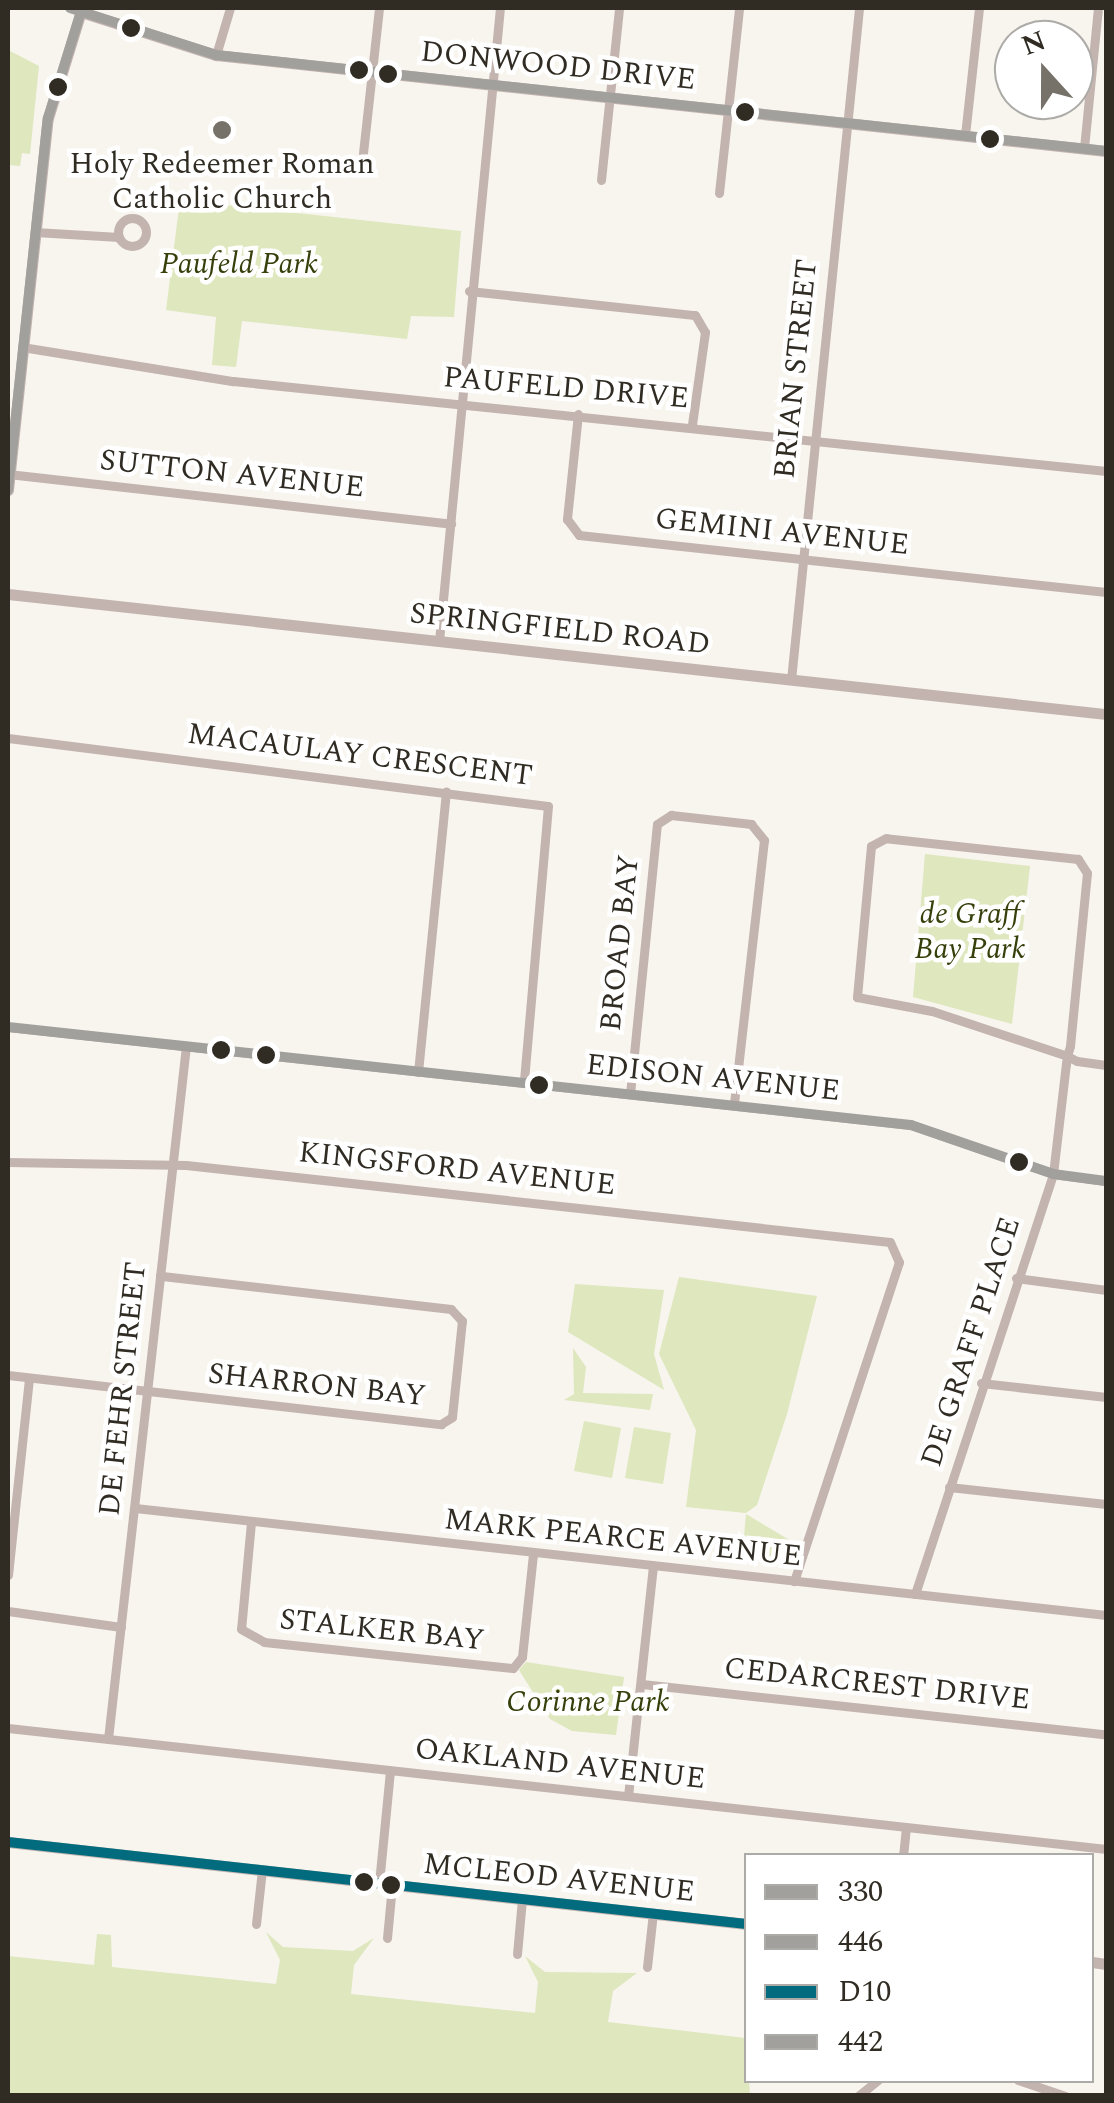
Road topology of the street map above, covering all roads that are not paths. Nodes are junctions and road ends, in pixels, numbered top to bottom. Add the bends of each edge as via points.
1 (230, 8) edge
2 (379, 8) edge
3 (500, 8) edge
4 (619, 8) edge
5 (739, 8) edge
6 (860, 8) edge
7 (980, 8) edge
8 (1098, 8) edge
9 (78, 9) edge
10 (216, 55) junction
11 (372, 72) junction
12 (492, 85) junction
13 (610, 97) junction
14 (728, 110) junction
15 (846, 122) junction
16 (965, 135) junction
17 (1084, 148) junction
18 (1106, 151) edge
19 (364, 153) dead end
20 (601, 180) dead end
21 (719, 193) dead end
22 (36, 232) junction
23 (120, 237) dead end
24 (469, 291) junction
25 (22, 347) junction
26 (464, 404) junction
27 (578, 414) junction
28 (692, 425) junction
29 (814, 440) junction
30 (1106, 472) edge
31 (8, 474) edge
32 (8, 490) edge
33 (451, 524) junction
34 (802, 560) junction
35 (1106, 592) edge
36 (8, 594) edge
37 (439, 641) junction
38 (792, 680) junction
39 (1106, 714) edge
40 (8, 738) edge
41 (446, 791) junction
42 (8, 1027) edge
43 (186, 1046) junction
44 (1067, 1056) junction
45 (1106, 1064) edge
46 (418, 1072) junction
47 (524, 1083) junction
48 (630, 1094) junction
49 (734, 1104) junction
50 (8, 1162) edge
51 (174, 1164) junction
52 (1053, 1174) junction
53 (1106, 1180) edge
54 (160, 1276) junction
55 (1016, 1278) junction
56 (1106, 1290) edge
57 (8, 1375) edge
58 (29, 1378) junction
59 (981, 1383) junction
60 (146, 1391) junction
61 (1106, 1397) edge
62 (949, 1487) junction
63 (1106, 1504) edge
64 (135, 1508) junction
65 (252, 1522) junction
66 (533, 1554) junction
67 (653, 1565) junction
68 (8, 1575) edge
69 (794, 1581) junction
70 (916, 1594) junction
71 (8, 1611) edge
72 (1106, 1615) edge
73 (121, 1628) junction
74 (642, 1684) junction
75 (8, 1728) edge
76 (1106, 1734) edge
77 (108, 1739) junction
78 (390, 1771) junction
79 (628, 1796) junction
80 (906, 1827) junction
81 (8, 1842) edge
82 (1106, 1849) edge
83 (903, 1853) edge
84 (262, 1870) junction
85 (386, 1884) junction
86 (522, 1899) junction
87 (653, 1913) junction
88 (256, 1924) dead end
89 (744, 1924) edge
90 (386, 1938) dead end
91 (518, 1954) dead end
92 (647, 1967) dead end
93 (1027, 2083) edge
94 (1065, 2096) edge

1 - 10 street
2 - 11 street
3 - 12 street
4 - 13 street
5 - 14 street
6 - 15 street, BRIAN STREET
7 - 16 street
8 - 17 street
9 - 10 street, DONWOOD DRIVE
9 - 22 street via 54,93
10 - 11 street, DONWOOD DRIVE
11 - 12 street, DONWOOD DRIVE
11 - 19 street
12 - 13 street, DONWOOD DRIVE
12 - 24 street
13 - 14 street, DONWOOD DRIVE
13 - 20 street
14 - 15 street, DONWOOD DRIVE
14 - 21 street
15 - 16 street, DONWOOD DRIVE
15 - 29 street, BRIAN STREET
16 - 17 street, DONWOOD DRIVE
17 - 18 street, DONWOOD DRIVE
22 - 23 street
22 - 25 street
24 - 26 street
24 - 28 street via 695,315 706,332
25 - 26 street, PAUFELD DRIVE
25 - 31 street
26 - 27 street, PAUFELD DRIVE
26 - 33 street
27 - 28 street, PAUFELD DRIVE
27 - 34 street, GEMINI AVENUE via 570,530
28 - 29 street, PAUFELD DRIVE
29 - 30 street, PAUFELD DRIVE
29 - 34 street, BRIAN STREET
31 - 32 street
31 - 33 street, SUTTON AVENUE
33 - 37 street
34 - 35 street, GEMINI AVENUE
34 - 38 street, BRIAN STREET
36 - 37 street, SPRINGFIELD ROAD
37 - 38 street, SPRINGFIELD ROAD
38 - 39 street, SPRINGFIELD ROAD
40 - 41 street, MACAULAY CRESCENT
41 - 46 street
41 - 47 street, MACAULAY CRESCENT via 541,801 551,813
42 - 43 street, EDISON AVENUE
43 - 46 street, EDISON AVENUE
43 - 51 street, DE FEHR STREET
44 - 44 street, DE GRAFF PLACE via 1083,864 877,840 855,990 862,1002 932,1011
44 - 45 street
44 - 52 street, DE GRAFF PLACE
46 - 47 street, EDISON AVENUE
47 - 48 street, EDISON AVENUE
48 - 49 street, EDISON AVENUE
48 - 49 street, BROAD BAY via 657,824 671,815 751,824 764,840
49 - 52 street, EDISON AVENUE via 911,1125
50 - 51 street, KINGSFORD AVENUE
51 - 54 street, DE FEHR STREET
51 - 69 street, KINGSFORD AVENUE via 898,1248
52 - 53 street, EDISON AVENUE
52 - 55 street, DE GRAFF PLACE
54 - 60 street, DE FEHR STREET
54 - 60 street, SHARRON BAY via 452,1309 462,1321 452,1417 441,1424
55 - 56 street
55 - 59 street, DE GRAFF PLACE
57 - 58 street, SHARRON BAY
58 - 60 street, SHARRON BAY
58 - 68 street
59 - 61 street
59 - 62 street, DE GRAFF PLACE
60 - 64 street, DE FEHR STREET
62 - 63 street
62 - 70 street, DE GRAFF PLACE
64 - 65 street, MARK PEARCE AVENUE
64 - 73 street, DE FEHR STREET
65 - 66 street, MARK PEARCE AVENUE
65 - 66 street, STALKER BAY via 241,1630 264,1642 512,1668 522,1657
66 - 67 street, MARK PEARCE AVENUE
67 - 69 street, MARK PEARCE AVENUE
67 - 74 street
69 - 70 street, MARK PEARCE AVENUE
70 - 72 street, MARK PEARCE AVENUE
71 - 73 street
73 - 77 street, DE FEHR STREET
74 - 76 street, CEDARCREST DRIVE
74 - 79 street
75 - 77 street, OAKLAND AVENUE
77 - 78 street, OAKLAND AVENUE
78 - 79 street, OAKLAND AVENUE
78 - 85 street
79 - 80 street, OAKLAND AVENUE
80 - 82 street, OAKLAND AVENUE
80 - 83 street
81 - 84 street, MCLEOD AVENUE
84 - 85 street, MCLEOD AVENUE
84 - 88 street
85 - 86 street, MCLEOD AVENUE
85 - 90 street
86 - 87 street, MCLEOD AVENUE
86 - 91 street
87 - 89 street, MCLEOD AVENUE
87 - 92 street
93 - 94 street

